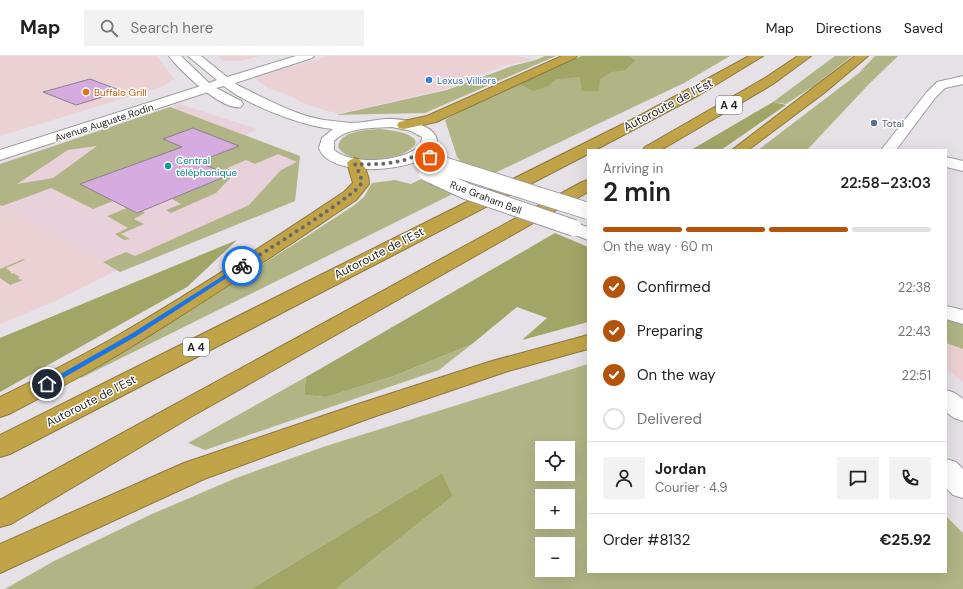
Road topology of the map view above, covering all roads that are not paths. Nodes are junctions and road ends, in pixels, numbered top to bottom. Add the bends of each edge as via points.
1 (175, 56) edge
2 (194, 56) edge
3 (287, 56) edge
4 (308, 56) edge
5 (571, 56) edge
6 (757, 56) edge
7 (805, 56) edge
8 (862, 56) edge
9 (222, 79) junction
10 (963, 80) edge
11 (204, 85) junction
12 (404, 125) junction
13 (353, 127) junction
14 (329, 139) junction
15 (0, 148) edge
16 (652, 149) edge
17 (740, 149) edge
18 (891, 149) edge
19 (426, 150) junction
20 (0, 155) edge
21 (947, 162) edge
22 (355, 164) junction
23 (384, 164) junction
24 (963, 166) edge
25 (587, 186) edge
26 (587, 211) edge
27 (581, 231) edge
28 (947, 312) edge
29 (963, 317) edge
30 (587, 342) edge
31 (947, 400) edge
32 (0, 408) edge
33 (963, 412) edge
34 (0, 447) edge
35 (947, 471) edge
36 (963, 487) edge
37 (0, 515) edge
38 (0, 559) edge

1 - 11 main road
2 - 9 main road
3 - 9 main road
4 - 9 main road
5 - 12 highway via 431,119
6 - 34 highway, Autoroute de l’Est / A 4 via 652,115
7 - 16 highway, A 4 via 769,81
8 - 17 highway
9 - 11 main road
9 - 13 main road via 235,89 290,115 324,124
10 - 18 main road via 941,85
11 - 14 main road via 258,115
11 - 15 main road, Avenue Auguste Rodin
11 - 20 main road, Avenue Auguste Rodin
12 - 13 main road via 379,123
12 - 19 main road via 427,135 430,140
13 - 14 main road
14 - 22 main road, Rue Graham Bell via 326,144 329,154
19 - 23 main road, Rue Graham Bell via 409,159
19 - 26 main road, Rue Graham Bell, bridge via 433,161 443,165
21 - 24 main road
22 - 23 main road, Rue Graham Bell
22 - 32 highway via 361,184 350,196 139,332
23 - 27 main road, Rue Graham Bell, bridge via 404,166 427,173 466,192
25 - 37 highway
28 - 29 main road
30 - 38 highway via 500,366 194,470
31 - 33 main road
35 - 36 main road

